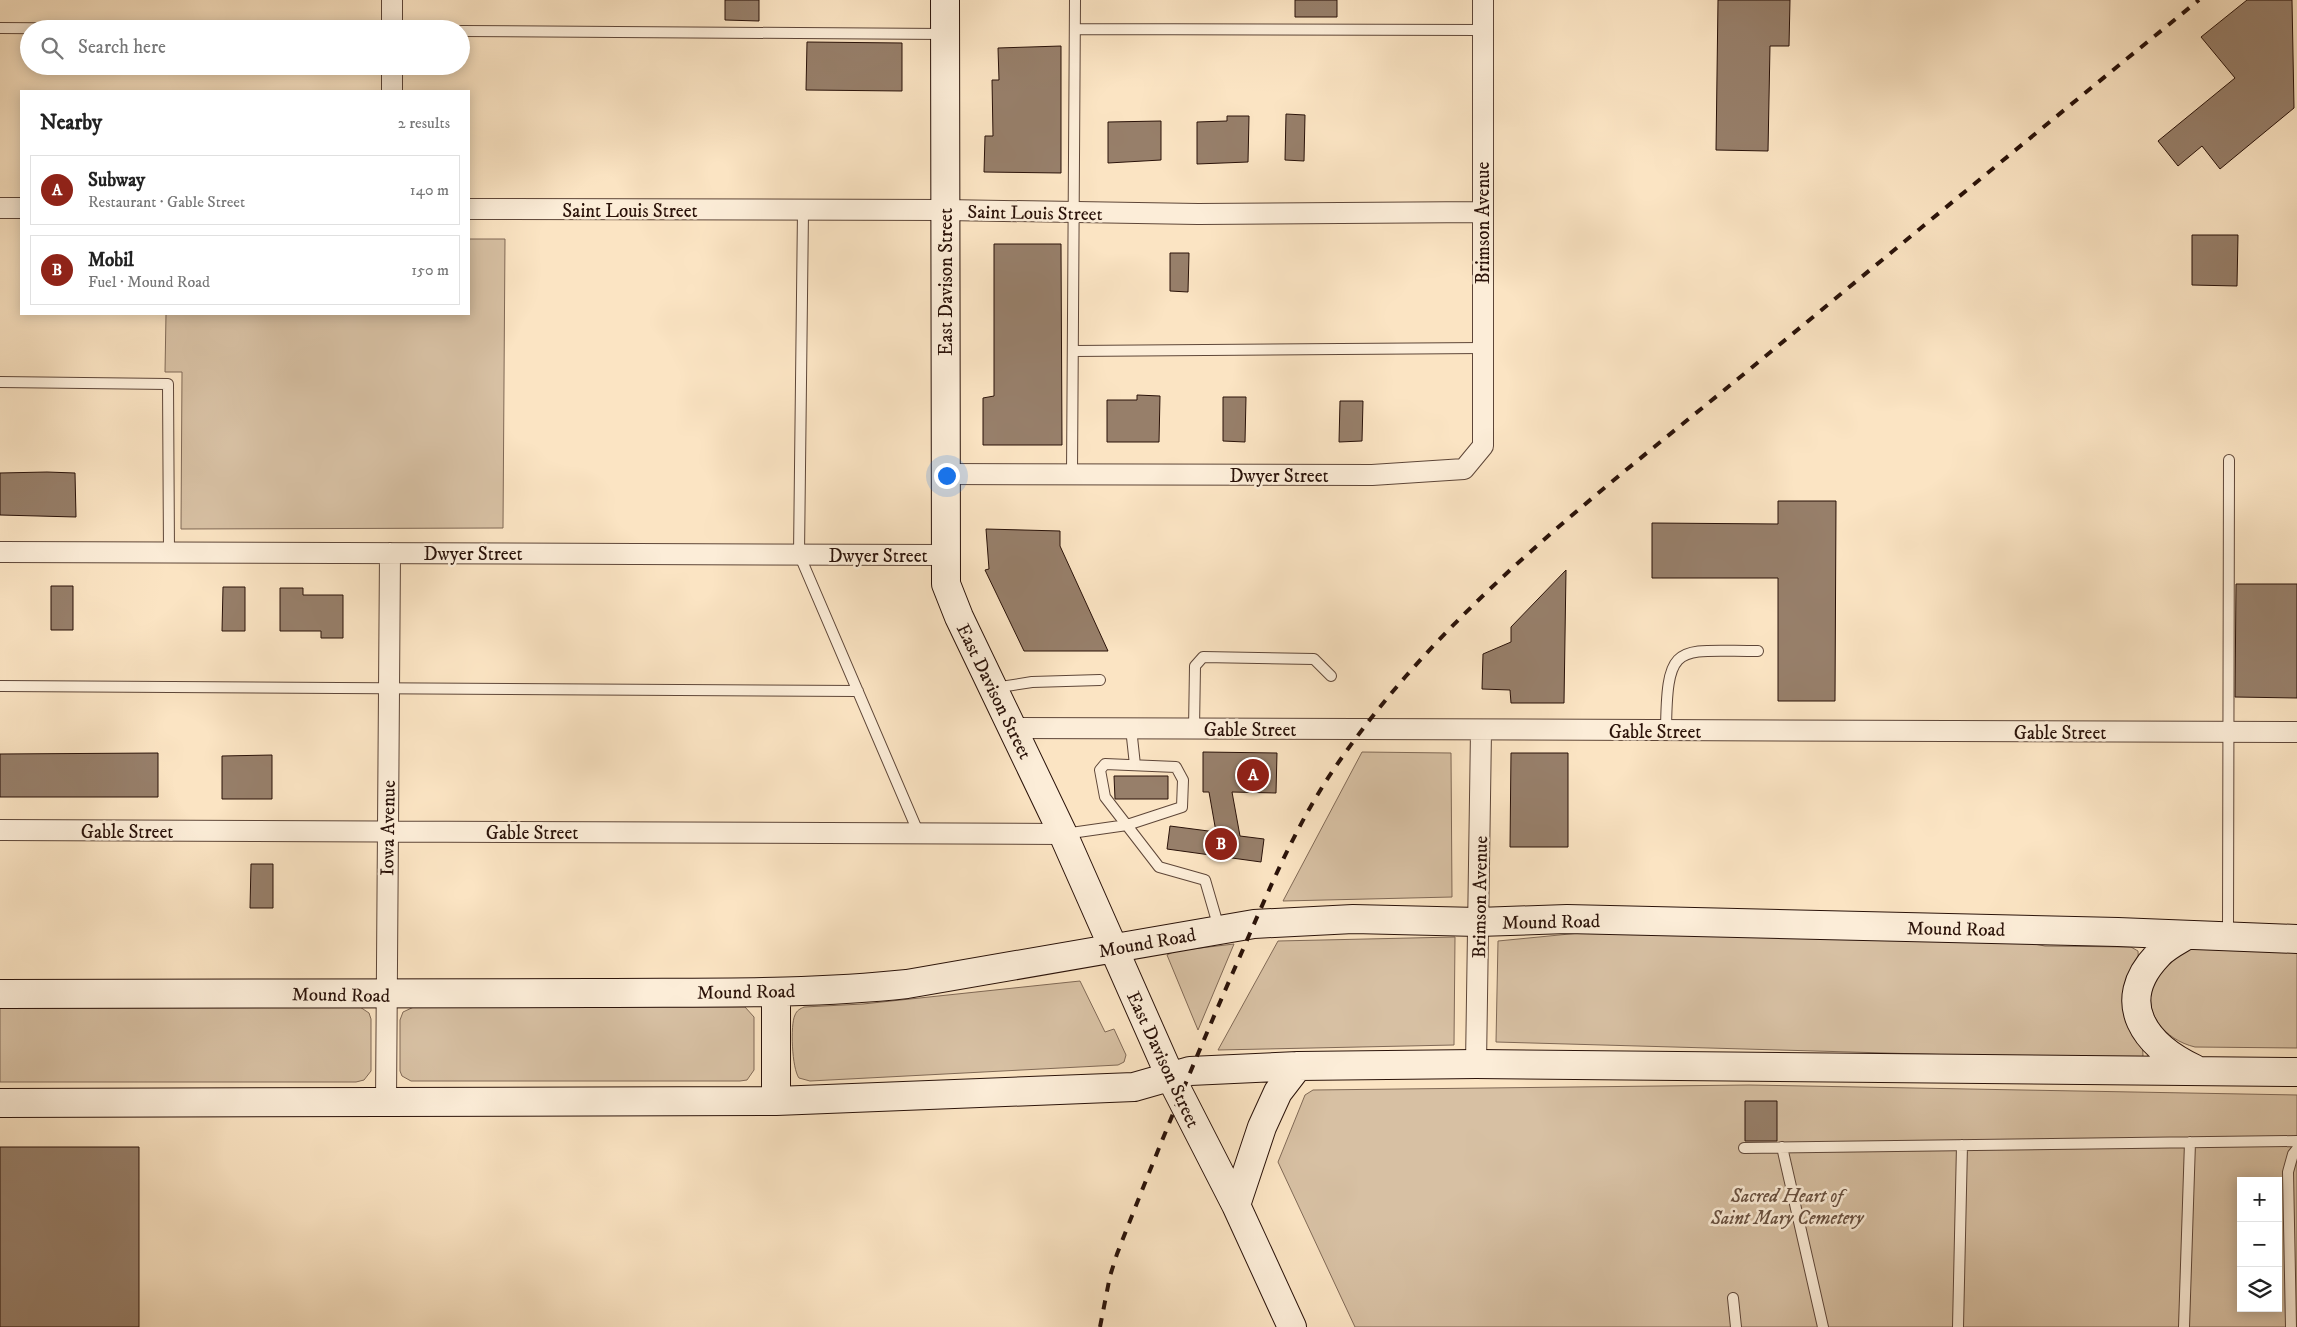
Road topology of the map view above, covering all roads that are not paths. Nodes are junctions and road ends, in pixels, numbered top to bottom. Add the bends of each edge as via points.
1 (392, 0) edge
2 (946, 0) edge
3 (1075, 0) edge
4 (1483, 0) edge
5 (392, 20) edge
6 (0, 28) edge
7 (20, 28) edge
8 (1075, 29) junction
9 (470, 30) edge
10 (1483, 30) junction
11 (945, 34) junction
12 (392, 75) edge
13 (392, 90) edge
14 (0, 208) edge
15 (20, 208) edge
16 (470, 209) edge
17 (803, 210) junction
18 (945, 210) junction
19 (1074, 212) junction
20 (1482, 212) junction
21 (1483, 348) junction
22 (1073, 351) junction
23 (0, 382) edge
24 (1483, 446) joint
25 (2230, 460) dead end
26 (945, 474) junction
27 (1072, 474) junction
28 (0, 552) edge
29 (169, 552) junction
30 (390, 553) junction
31 (799, 554) junction
32 (945, 555) junction
33 (1758, 651) dead end
34 (1331, 676) dead end
35 (1100, 680) dead end
36 (0, 686) edge
37 (388, 688) junction
38 (993, 688) junction
39 (858, 691) junction
40 (1012, 728) junction
41 (1131, 728) junction
42 (1194, 729) junction
43 (1481, 730) junction
44 (1666, 731) junction
45 (2230, 732) junction
46 (2297, 732) edge
47 (1135, 765) junction
48 (1127, 825) junction
49 (0, 830) edge
50 (387, 832) junction
51 (919, 834) junction
52 (1063, 834) junction
53 (1478, 922) junction
54 (1219, 929) junction
55 (2187, 936) junction
56 (2228, 937) junction
57 (2297, 939) edge
58 (1113, 948) junction
59 (776, 992) junction
60 (0, 994) edge
61 (386, 995) junction
62 (1476, 1064) junction
63 (1298, 1066) junction
64 (2196, 1070) junction
65 (2297, 1072) edge
66 (1170, 1076) junction
67 (776, 1101) junction
68 (386, 1102) junction
69 (0, 1103) edge
70 (2297, 1141) edge
71 (2190, 1142) junction
72 (1962, 1145) junction
73 (1782, 1147) junction
74 (1744, 1148) dead end
75 (2297, 1149) edge
76 (1236, 1206) junction
77 (1733, 1298) dead end
78 (1292, 1327) edge
79 (1736, 1327) edge
80 (1823, 1327) edge
81 (1958, 1327) edge
82 (2184, 1327) edge
83 (2291, 1327) edge

1 - 5 street
2 - 11 main road, East Davison Street
3 - 8 lane
4 - 10 street, Brimson Avenue
6 - 7 lane
8 - 10 lane
8 - 19 lane
9 - 11 lane
10 - 20 street, Brimson Avenue
11 - 18 main road, East Davison Street
12 - 13 street
14 - 15 street
16 - 17 street, Saint Louis Street
17 - 18 street, Saint Louis Street
17 - 31 lane
18 - 19 street, Saint Louis Street
18 - 26 main road, East Davison Street
19 - 20 street, Saint Louis Street
19 - 22 lane
20 - 21 street, Brimson Avenue
21 - 22 lane
21 - 24 street, Brimson Avenue
22 - 27 lane
23 - 29 lane via 168,384
24 - 27 street, Dwyer Street via 1464,469 1449,471 1372,475
25 - 45 lane
26 - 27 street, Dwyer Street
26 - 32 main road, East Davison Street
28 - 29 street, Dwyer Street
29 - 30 street, Dwyer Street
30 - 31 street, Dwyer Street
30 - 37 street, Iowa Avenue
31 - 32 street, Dwyer Street
31 - 39 lane
32 - 38 main road, East Davison Street via 946,584 958,617
33 - 44 lane via 1692,651 1680,656 1671,668 1668,684
34 - 42 lane via 1314,659 1203,657 1195,666
35 - 38 lane via 1032,682
36 - 37 lane
37 - 39 lane
37 - 50 street, Iowa Avenue
38 - 40 main road, East Davison Street
39 - 51 lane
40 - 41 street, Gable Street
40 - 52 main road, East Davison Street
41 - 42 street, Gable Street
41 - 47 lane
42 - 43 street, Gable Street
43 - 44 street, Gable Street
43 - 53 street, Brimson Avenue
44 - 45 street, Gable Street
45 - 46 street, Gable Street
45 - 56 lane
47 - 48 lane via 1105,764 1100,770 1105,797
47 - 48 lane via 1176,767 1183,780 1182,807
48 - 52 lane
48 - 54 lane via 1159,867 1205,880
49 - 50 street, Gable Street
50 - 51 street, Gable Street
50 - 61 street, Iowa Avenue
51 - 52 street, Gable Street
52 - 58 main road, East Davison Street
53 - 54 main road, Mound Road via 1353,919
53 - 55 main road, Mound Road via 1586,920
53 - 62 street, Brimson Avenue
54 - 58 main road, Mound Road
55 - 56 main road, Mound Road
55 - 64 main road via 2159,953 2147,968 2138,986 2135,1005 2141,1024 2155,1044 2178,1062
56 - 57 main road, Mound Road
58 - 59 main road, Mound Road via 907,984
58 - 66 main road, East Davison Street
59 - 61 main road, Mound Road
59 - 67 main road
60 - 61 main road, Mound Road
61 - 68 street, Iowa Avenue
62 - 63 main road
62 - 64 main road
63 - 66 main road via 1207,1069
63 - 76 main road via 1278,1092 1262,1127
64 - 65 main road
66 - 67 main road via 1134,1087
66 - 76 main road, East Davison Street
67 - 68 main road
68 - 69 main road
70 - 71 lane
71 - 72 lane
71 - 82 lane
72 - 73 lane
72 - 81 lane
73 - 74 lane
73 - 80 lane
75 - 83 lane via 2288,1172
76 - 78 main road, East Davison Street
77 - 79 lane

